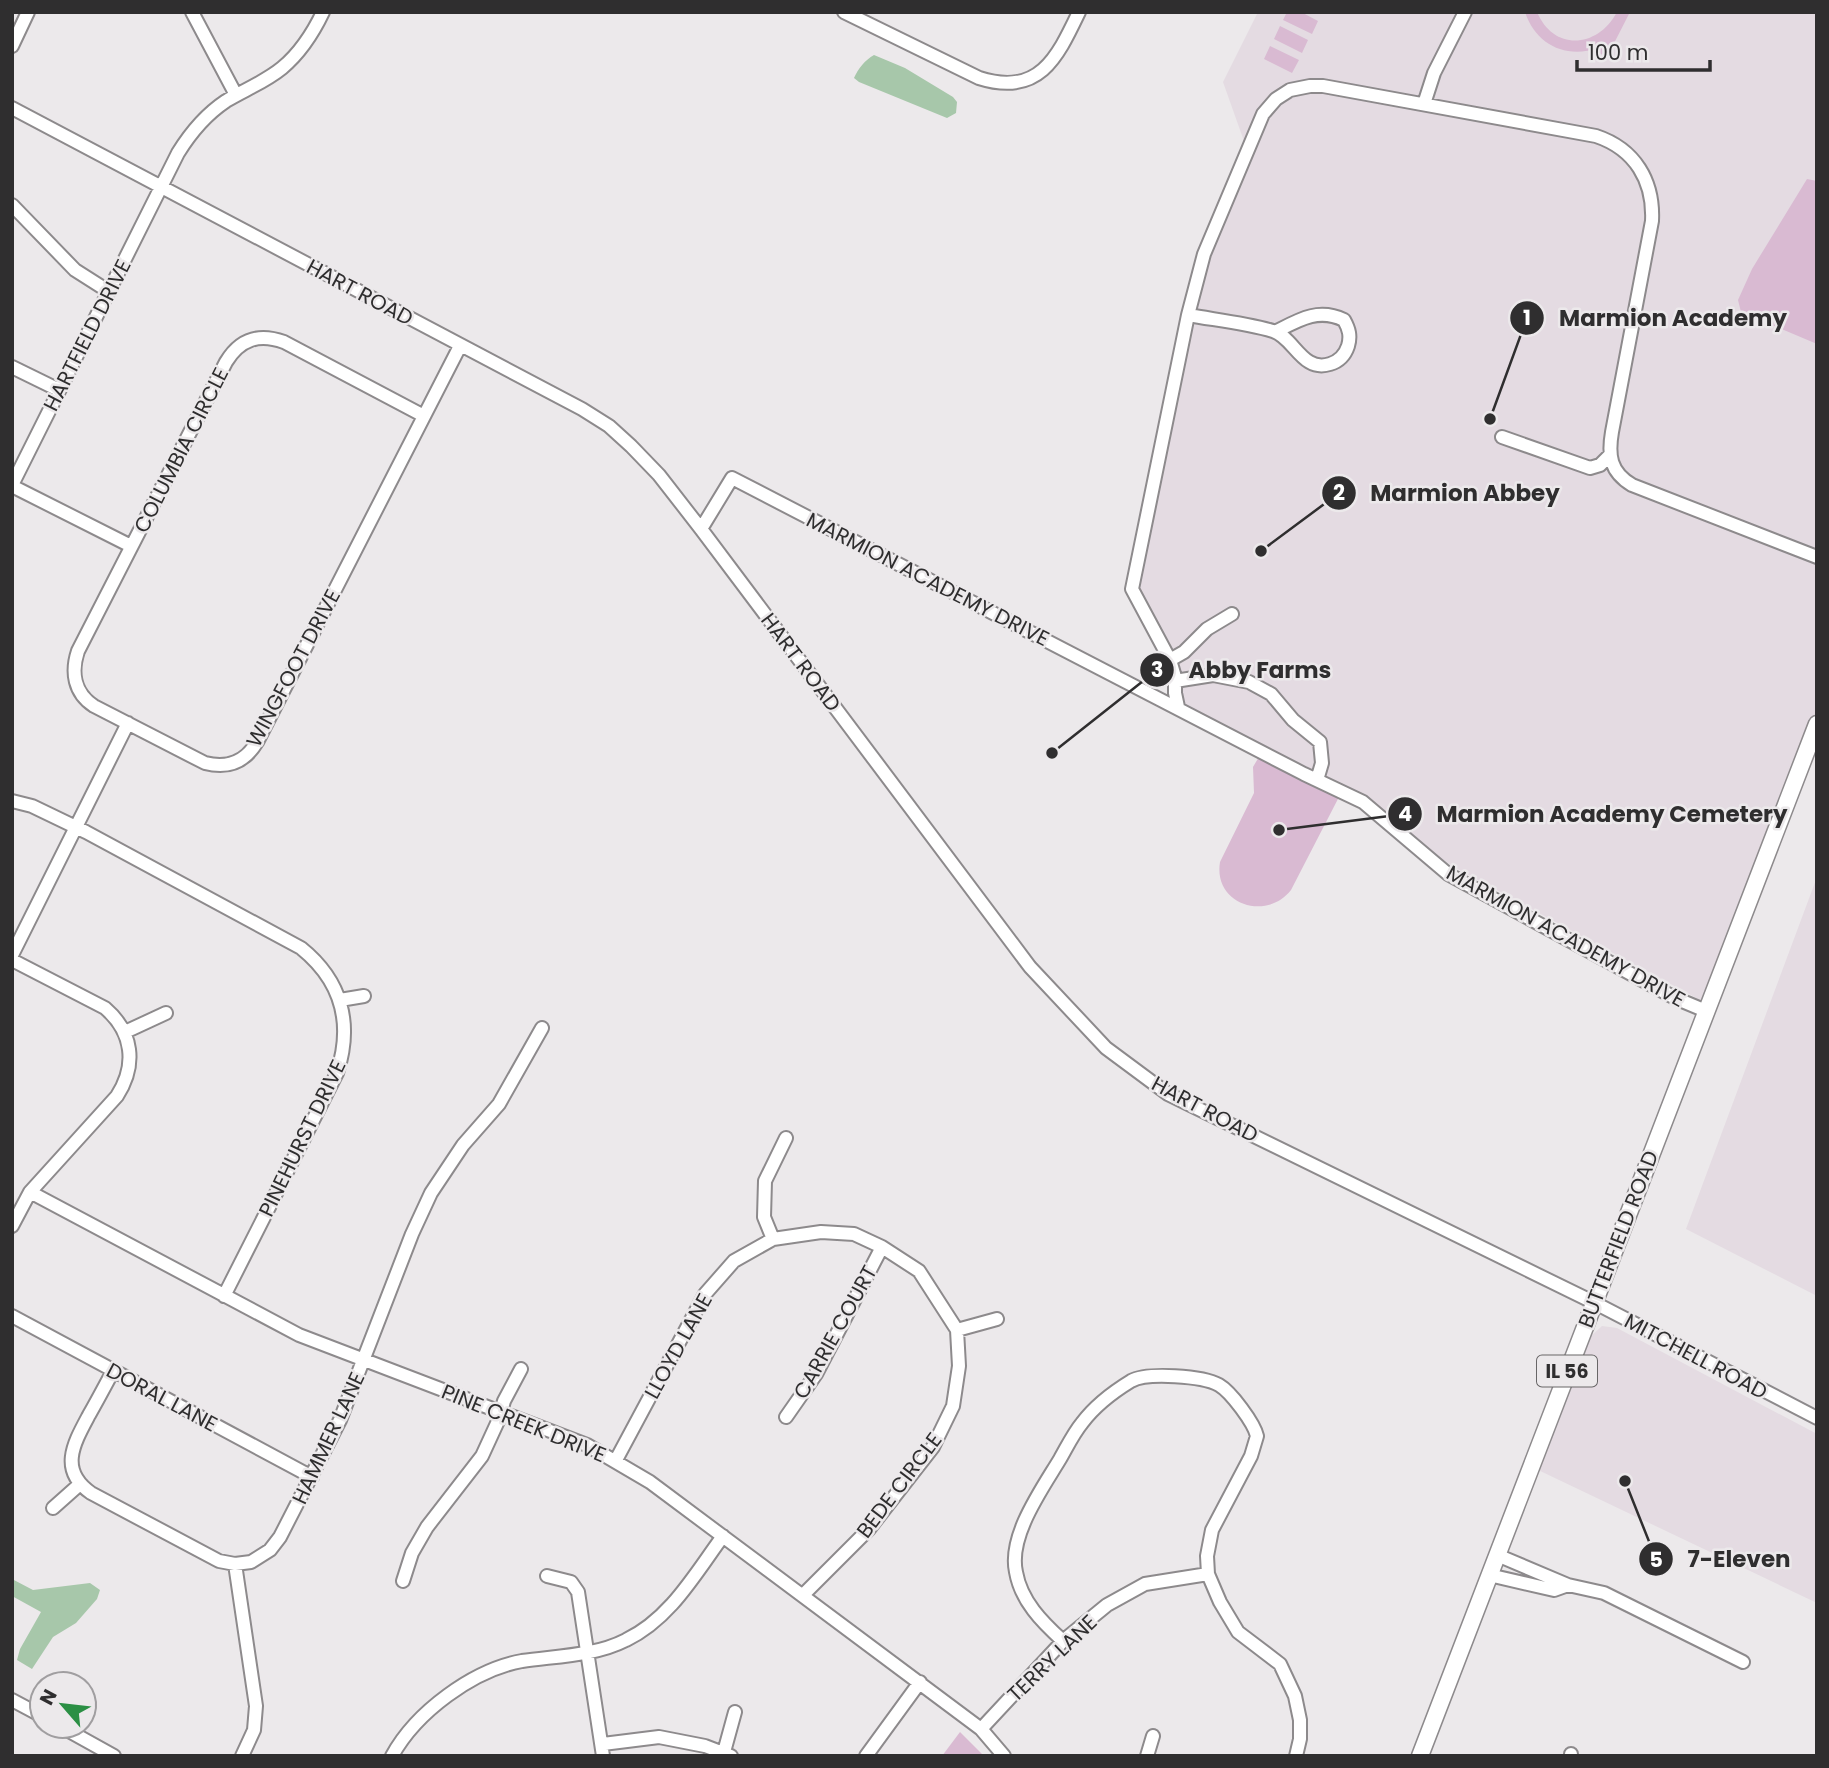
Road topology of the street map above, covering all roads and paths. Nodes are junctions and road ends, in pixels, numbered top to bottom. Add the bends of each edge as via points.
1 (28, 12) edge
2 (192, 12) edge
3 (323, 12) edge
4 (844, 12) edge
5 (1079, 12) edge
6 (1465, 12) edge
7 (12, 46) edge
8 (236, 95) junction
9 (1424, 104) junction
10 (12, 108) edge
11 (162, 186) junction
12 (12, 205) edge
13 (108, 292) junction
14 (1188, 315) junction
15 (1277, 331) junction
16 (460, 346) junction
17 (12, 367) edge
18 (59, 390) junction
19 (424, 416) junction
20 (1502, 436) dead end
21 (1610, 455) junction
22 (1590, 468) junction
23 (1621, 479) junction
24 (12, 485) edge
25 (701, 529) junction
26 (131, 547) junction
27 (1795, 550) junction
28 (1817, 557) edge
29 (1817, 568) edge
30 (1232, 614) dead end
31 (1170, 660) junction
32 (1175, 681) junction
33 (1178, 708) junction
34 (128, 723) junction
35 (1817, 724) edge
36 (1317, 780) junction
37 (12, 800) edge
38 (75, 827) junction
39 (12, 957) edge
40 (364, 996) dead end
41 (340, 1000) junction
42 (1706, 1011) junction
43 (166, 1013) dead end
44 (542, 1028) dead end
45 (125, 1032) junction
46 (786, 1138) dead end
47 (30, 1192) junction
48 (12, 1226) edge
49 (774, 1239) junction
50 (882, 1247) junction
51 (1538, 1274) joint
52 (224, 1296) junction
53 (1593, 1302) junction
54 (12, 1316) edge
55 (998, 1319) dead end
56 (957, 1330) junction
57 (364, 1361) junction
58 (521, 1369) dead end
59 (113, 1371) junction
60 (501, 1412) junction
61 (786, 1417) dead end
62 (1817, 1418) edge
63 (616, 1460) junction
64 (312, 1478) junction
65 (80, 1484) junction
66 (52, 1508) dead end
67 (723, 1536) junction
68 (1497, 1555) junction
69 (235, 1564) junction
70 (1208, 1574) junction
71 (1489, 1575) junction
72 (547, 1576) dead end
73 (403, 1581) dead end
74 (1568, 1585) junction
75 (803, 1595) junction
76 (1063, 1641) junction
77 (589, 1651) junction
78 (1743, 1662) dead end
79 (920, 1682) junction
80 (12, 1700) edge
81 (28, 1709) edge
82 (735, 1712) dead end
83 (981, 1729) junction
84 (1153, 1736) dead end
85 (78, 1740) edge
86 (603, 1750) edge
87 (93, 1751) edge
88 (728, 1754) edge
89 (114, 1756) edge
90 (242, 1756) edge
91 (392, 1756) edge
92 (866, 1756) edge
93 (1004, 1756) edge
94 (1147, 1756) edge
95 (1296, 1756) edge
96 (1420, 1756) edge

1 - 7 street
2 - 8 street
3 - 8 street, HARTFIELD DRIVE via 304,46 282,68
4 - 5 street via 996,83 1014,83 1046,69
6 - 9 street
8 - 11 street, HARTFIELD DRIVE via 192,131
9 - 14 street via 1323,86 1299,87 1276,99 1259,123 1204,254
9 - 21 street via 1596,136 1618,145 1642,170 1651,195 1652,221
10 - 11 street, HART ROAD
11 - 13 street, HARTFIELD DRIVE
11 - 16 street, HART ROAD
12 - 13 street via 75,270
13 - 18 street, HARTFIELD DRIVE
14 - 15 street
14 - 31 street via 1132,589
15 - 15 street via 1301,356 1327,366 1340,360 1350,332 1345,320 1331,314 1317,314
16 - 19 street, WINGFOOT DRIVE
16 - 25 street, HART ROAD via 610,426 659,475
17 - 18 street
18 - 24 street, HARTFIELD DRIVE
19 - 26 street, COLUMBIA CIRCLE via 284,342 272,337 248,339 231,353
19 - 34 street, WINGFOOT DRIVE via 247,756 226,765 205,762
20 - 22 street
21 - 22 street via 1600,466
21 - 23 street
22 - 23 street
23 - 27 street
24 - 26 street
25 - 33 street, MARMION ACADEMY DRIVE via 732,478
25 - 51 street, HART ROAD via 1030,967 1106,1048 1168,1094
26 - 34 street, COLUMBIA CIRCLE via 78,651 74,670 78,690 87,701
27 - 28 street
27 - 29 street
30 - 31 street
31 - 32 street
32 - 33 street
32 - 36 street via 1213,674 1249,682 1272,694 1293,720 1320,742 1322,763
33 - 36 street, MARMION ACADEMY DRIVE
34 - 38 street
35 - 42 main road, BUTTERFIELD ROAD / IL 56
36 - 42 street, MARMION ACADEMY DRIVE via 1363,802 1448,874
37 - 38 street, PINEHURST DRIVE
38 - 39 street
38 - 41 street, PINEHURST DRIVE via 301,948 325,972
39 - 45 street via 105,1008
40 - 41 street
41 - 52 street, PINEHURST DRIVE via 345,1037 337,1073
42 - 53 main road, BUTTERFIELD ROAD / IL 56
43 - 45 street
44 - 57 street, HAMMER LANE via 499,1104 463,1145 431,1193
45 - 47 street via 130,1059 123,1086
46 - 49 street via 765,1181 764,1217
47 - 48 street
47 - 52 street, PINE CREEK DRIVE
49 - 50 street, BEDE CIRCLE via 821,1232 854,1234
49 - 63 street, LLOYD LANE via 734,1261 705,1294
50 - 56 street, BEDE CIRCLE via 919,1271
50 - 61 street, CARRIE COURT via 816,1374
51 - 53 street, MITCHELL ROAD
52 - 57 street, PINE CREEK DRIVE via 299,1335
53 - 62 street, MITCHELL ROAD
53 - 68 main road, BUTTERFIELD ROAD / IL 56
54 - 59 street, DORAL LANE
55 - 56 street
56 - 75 street, BEDE CIRCLE via 959,1366 953,1406 933,1447 869,1529
57 - 60 street, PINE CREEK DRIVE
57 - 64 street, HAMMER LANE
58 - 60 street
59 - 64 street, DORAL LANE
59 - 65 street via 72,1450 72,1466
60 - 63 street, PINE CREEK DRIVE
60 - 73 street via 482,1456 427,1527
63 - 67 street, PINE CREEK DRIVE
64 - 69 street, HAMMER LANE via 274,1546 256,1559
65 - 66 street
65 - 69 street via 215,1559
67 - 75 street, PINE CREEK DRIVE
67 - 77 street via 654,1624 625,1641
68 - 71 main road, BUTTERFIELD ROAD / IL 56
68 - 74 street
69 - 90 street via 256,1706 254,1730
70 - 76 street, TERRY LANE via 1145,1584 1107,1605
70 - 76 street via 1212,1530 1251,1457 1256,1430 1217,1384 1138,1378 1102,1402 1082,1423 1030,1511 1017,1545 1016,1574 1024,1594 1039,1618
70 - 95 street via 1238,1632 1280,1664 1300,1720
71 - 74 street via 1554,1590
71 - 96 main road, BUTTERFIELD ROAD / IL 56
72 - 77 street via 571,1582 578,1592
74 - 78 street via 1604,1593
75 - 79 street, PINE CREEK DRIVE
76 - 83 street, TERRY LANE
77 - 86 street
77 - 91 street via 519,1662 472,1678 418,1720
79 - 83 street, PINE CREEK DRIVE
79 - 92 street
80 - 81 street
82 - 88 street
83 - 93 street, PINE CREEK DRIVE
84 - 94 street
85 - 87 street
86 - 88 street via 659,1737
87 - 89 street

